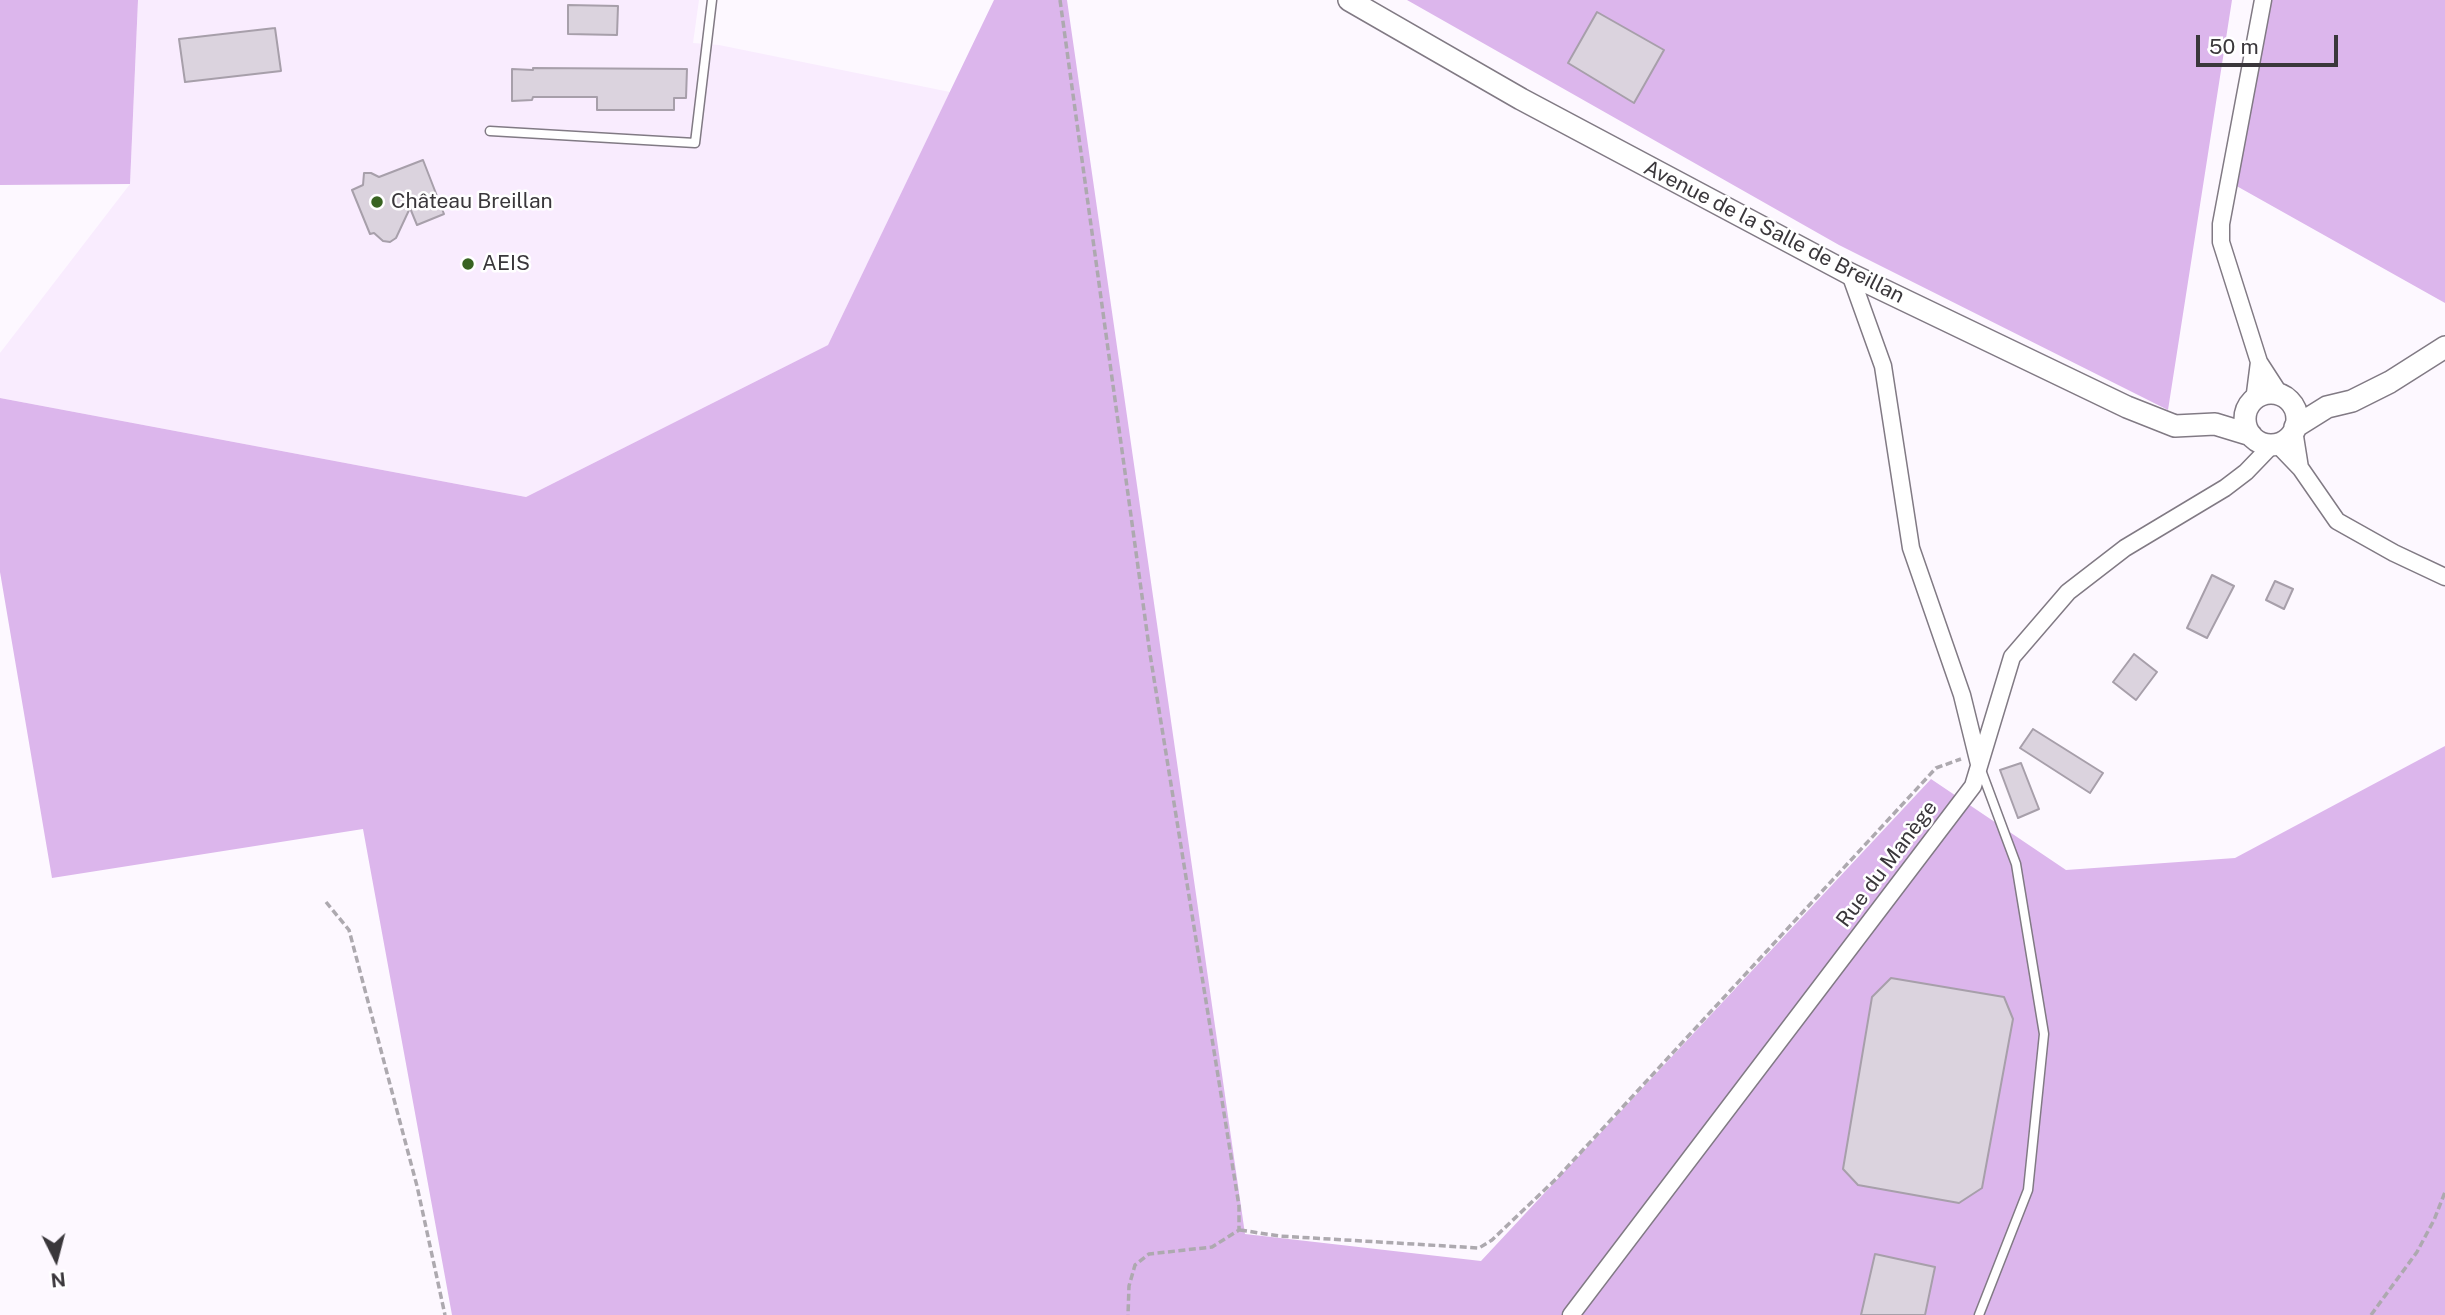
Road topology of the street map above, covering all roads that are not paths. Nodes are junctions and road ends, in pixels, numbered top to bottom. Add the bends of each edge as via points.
1 (712, 0) edge
2 (1349, 0) edge
3 (2263, 0) edge
4 (490, 131) dead end
5 (1850, 274) junction
6 (2445, 347) edge
7 (2259, 362) junction
8 (2283, 397) junction
9 (2252, 402) junction
10 (2327, 407) junction
11 (2215, 424) junction
12 (2274, 436) junction
13 (2445, 577) edge
14 (1978, 760) junction
15 (1571, 1315) edge
16 (1979, 1315) edge

1 - 4 lane via 695,143
2 - 5 street, Avenue de la Salle de Breillan via 1521,99
3 - 7 street via 2221,225 2221,242
5 - 11 street, Avenue de la Salle de Breillan via 2127,407 2175,426
5 - 14 street via 1883,366 1911,548 1962,695
6 - 10 street via 2390,382 2352,401
7 - 8 street
7 - 9 street
8 - 9 street via 2264,394
8 - 10 street
8 - 12 street via 2296,414
9 - 11 street, Avenue de la Salle de Breillan
9 - 12 street via 2245,419
10 - 12 street
11 - 12 street, Avenue de la Salle de Breillan
12 - 13 street, Avenue de la Salle de Breillan via 2337,521
12 - 14 street, Rue du Manège via 2246,472 2225,488 2125,548 2068,592 2012,657
14 - 15 street, Rue du Manège via 1973,786
14 - 16 lane via 2016,864 2044,1034 2028,1190

